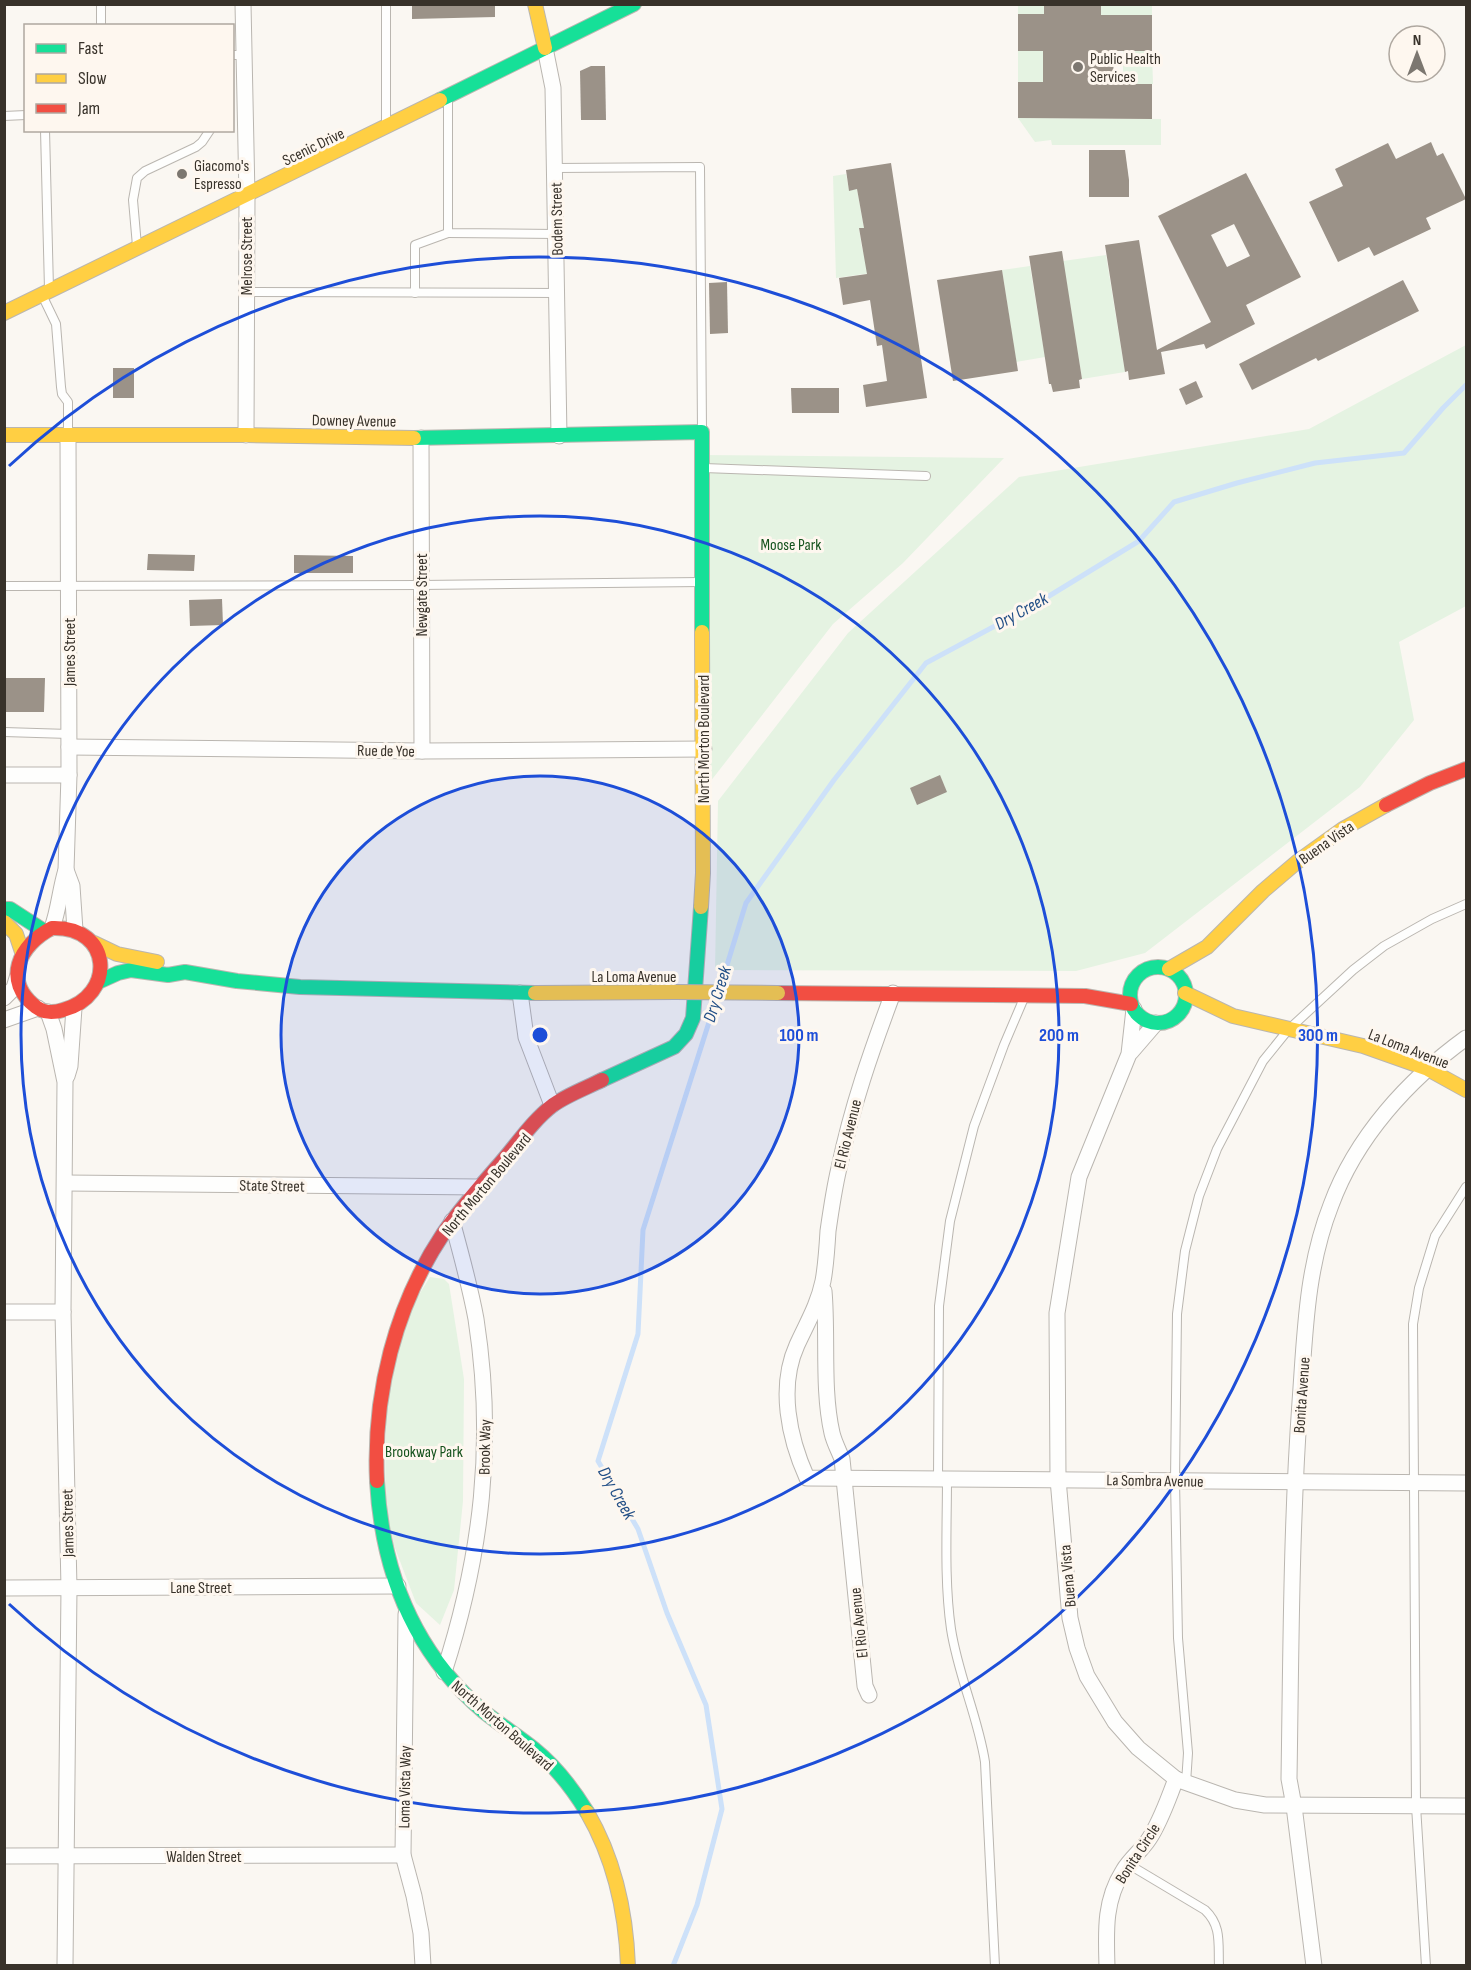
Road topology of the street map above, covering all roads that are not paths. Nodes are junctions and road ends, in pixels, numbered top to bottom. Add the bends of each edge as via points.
1 (100, 4) edge
2 (243, 4) edge
3 (386, 4) edge
4 (535, 4) edge
5 (634, 4) edge
6 (101, 24) edge
7 (545, 48) junction
8 (238, 55) edge
9 (448, 96) junction
10 (24, 115) edge
11 (4, 116) edge
12 (386, 128) junction
13 (45, 132) edge
14 (209, 132) edge
15 (556, 168) junction
16 (247, 196) junction
17 (448, 233) junction
18 (556, 234) junction
19 (137, 248) junction
20 (246, 292) junction
21 (415, 292) junction
22 (46, 293) junction
23 (557, 293) junction
24 (4, 313) edge
25 (702, 432) junction
26 (68, 434) junction
27 (4, 435) edge
28 (246, 435) junction
29 (559, 436) junction
30 (422, 438) junction
31 (702, 468) junction
32 (926, 477) dead end
33 (703, 582) junction
34 (421, 585) junction
35 (4, 586) edge
36 (69, 586) junction
37 (4, 732) edge
38 (69, 741) junction
39 (704, 749) junction
40 (422, 751) junction
41 (1467, 770) edge
42 (4, 775) edge
43 (69, 775) junction
44 (66, 870) junction
45 (1467, 904) edge
46 (4, 909) edge
47 (4, 922) edge
48 (48, 930) junction
49 (75, 930) junction
50 (94, 943) junction
51 (1207, 947) junction
52 (22, 952) junction
53 (1168, 969) junction
54 (185, 972) junction
55 (17, 978) junction
56 (1135, 978) junction
57 (98, 982) junction
58 (1185, 991) junction
59 (520, 993) junction
60 (892, 993) junction
61 (1026, 995) junction
62 (1084, 996) junction
63 (4, 998) edge
64 (1133, 1007) junction
65 (74, 1008) junction
66 (43, 1010) junction
67 (1233, 1016) junction
68 (4, 1020) edge
69 (1164, 1021) junction
70 (1288, 1030) junction
71 (1467, 1038) edge
72 (1129, 1054) junction
73 (1428, 1069) junction
74 (65, 1082) junction
75 (1467, 1090) edge
76 (552, 1105) junction
77 (65, 1183) junction
78 (480, 1187) junction
79 (1467, 1187) edge
80 (452, 1221) junction
81 (823, 1279) junction
82 (4, 1312) edge
83 (63, 1312) junction
84 (843, 1477) junction
85 (943, 1478) junction
86 (1058, 1479) junction
87 (1175, 1480) junction
88 (1295, 1481) junction
89 (1414, 1482) junction
90 (1467, 1483) edge
91 (398, 1586) junction
92 (69, 1587) junction
93 (4, 1588) edge
94 (406, 1607) junction
95 (444, 1672) junction
96 (869, 1695) dead end
97 (1181, 1781) junction
98 (1294, 1806) junction
99 (1416, 1806) junction
100 (1467, 1806) edge
101 (4, 1856) edge
102 (67, 1856) junction
103 (403, 1856) junction
104 (1128, 1864) junction
105 (65, 1965) edge
106 (423, 1965) edge
107 (628, 1965) edge
108 (995, 1965) edge
109 (1107, 1965) edge
110 (1219, 1965) edge
111 (1314, 1965) edge
112 (1426, 1965) edge

1 - 6 lane
2 - 8 street, Melrose Street
3 - 12 lane
4 - 7 street, Bodem Street
5 - 7 street, Scenic Drive
7 - 9 street, Scenic Drive
7 - 15 street, Bodem Street via 553,88
8 - 16 street, Melrose Street
9 - 12 street, Scenic Drive
9 - 17 lane
10 - 11 lane
12 - 16 street, Scenic Drive
13 - 22 lane
14 - 19 lane via 196,147 137,178 133,200
15 - 18 street, Bodem Street
15 - 25 lane via 700,167
16 - 19 street, Scenic Drive
16 - 20 street, Melrose Street
17 - 18 lane
17 - 21 lane via 415,245
18 - 23 street, Bodem Street
19 - 22 street, Scenic Drive
20 - 21 lane
20 - 28 street, Melrose Street
21 - 23 lane
22 - 24 street, Scenic Drive
22 - 26 lane via 56,324 62,394 68,402
23 - 29 street, Bodem Street
25 - 29 street, Downey Avenue
25 - 31 street, North Morton Boulevard
26 - 27 street, Downey Avenue
26 - 28 street, Downey Avenue
26 - 36 street, James Street
28 - 30 street, Downey Avenue
29 - 30 street, Downey Avenue
30 - 34 street, Newgate Street
31 - 32 lane
31 - 33 street, North Morton Boulevard
33 - 34 lane
33 - 39 street, North Morton Boulevard
34 - 36 lane
34 - 40 street, Newgate Street
35 - 36 lane
36 - 38 street, James Street
37 - 38 lane
38 - 40 street, Rue de Yoe
38 - 43 street, James Street
39 - 40 street, Rue de Yoe
39 - 76 street, North Morton Boulevard via 703,873 690,1029 674,1047
41 - 51 street, Buena Vista via 1430,783 1343,829 1263,891
42 - 43 street
43 - 44 street, James Street
44 - 48 street, James Street via 60,904
44 - 49 street, James Street via 72,885
45 - 70 lane via 1384,946
46 - 48 street
47 - 52 street via 16,934
48 - 49 street
48 - 52 street
49 - 50 street
50 - 54 street, La Loma Avenue via 117,954
50 - 57 street via 102,962
51 - 53 street, Buena Vista
51 - 58 street, Buena Vista
52 - 55 street
53 - 56 street via 1151,968
53 - 58 street via 1176,974
54 - 57 street, La Loma Avenue via 168,975 131,970
54 - 59 street, La Loma Avenue via 300,987
55 - 63 street
55 - 66 street via 27,1001
56 - 62 street, La Loma Avenue
56 - 64 street via 1129,997
57 - 65 street
58 - 67 street, La Loma Avenue
58 - 69 street via 1183,1006
59 - 60 street, La Loma Avenue, bridge
59 - 76 street via 526,1037
60 - 61 street, La Loma Avenue
60 - 81 street, El Rio Avenue via 850,1117 830,1217
61 - 62 street, La Loma Avenue
61 - 85 lane via 974,1126 950,1221 939,1306
62 - 64 street, La Loma Avenue
64 - 69 street via 1145,1020
64 - 72 street, Buena Vista
65 - 66 street
65 - 74 street, James Street via 70,1066
66 - 68 street
66 - 74 street, James Street via 54,1029
67 - 69 street, La Loma Avenue
67 - 70 street, La Loma Avenue
69 - 72 street, Buena Vista
70 - 73 street, La Loma Avenue via 1363,1046
70 - 87 lane via 1263,1060 1217,1149 1199,1196 1185,1251 1177,1314
71 - 73 street, Bonita Avenue
72 - 86 street, Buena Vista via 1079,1177 1062,1270 1057,1313
73 - 75 street, La Loma Avenue
73 - 88 street, Bonita Avenue via 1366,1139 1344,1176 1319,1238 1310,1279
74 - 77 street, James Street
76 - 78 street, North Morton Boulevard
77 - 78 street, State Street
77 - 83 street, James Street
78 - 80 street, North Morton Boulevard
79 - 89 lane via 1435,1236 1419,1288 1413,1324
80 - 91 street, North Morton Boulevard via 401,1316 381,1389 375,1465 380,1513
80 - 95 street, Brook Way via 470,1289 482,1367 485,1466 473,1564
81 - 84 street, El Rio Avenue via 826,1384
81 - 84 street, El Rio Avenue via 814,1312 796,1347 787,1404 790,1432 807,1478
82 - 83 street
83 - 92 street, James Street
84 - 85 street, La Sombra Avenue
84 - 96 street, El Rio Avenue
85 - 86 street, La Sombra Avenue
85 - 108 lane via 951,1631 984,1762
86 - 87 street, La Sombra Avenue
86 - 97 street, Buena Vista via 1070,1618 1087,1676 1115,1722 1138,1748
87 - 88 street, La Sombra Avenue
87 - 97 lane via 1178,1638 1188,1753
88 - 89 street, La Sombra Avenue
88 - 98 street, Bonita Avenue via 1289,1779
89 - 90 street, La Sombra Avenue
89 - 99 lane
91 - 92 street, Lane Street
91 - 94 street, North Morton Boulevard
92 - 93 street, Lane Street
92 - 102 street, James Street
94 - 95 street, North Morton Boulevard via 422,1641
94 - 103 street, Loma Vista Way
95 - 107 street, North Morton Boulevard via 492,1718 546,1760 590,1816 617,1877
97 - 98 street, Buena Vista via 1235,1800
97 - 104 street, Bonita Circle via 1148,1841
98 - 99 street, Buena Vista
98 - 111 street
99 - 100 street, Buena Vista
99 - 112 lane
101 - 102 street, Walden Street
102 - 103 street, Walden Street
102 - 105 street, James Street
103 - 106 street, Loma Vista Way via 421,1934
104 - 109 street, Bonita Circle via 1114,1886 1108,1906
104 - 110 lane via 1214,1919

